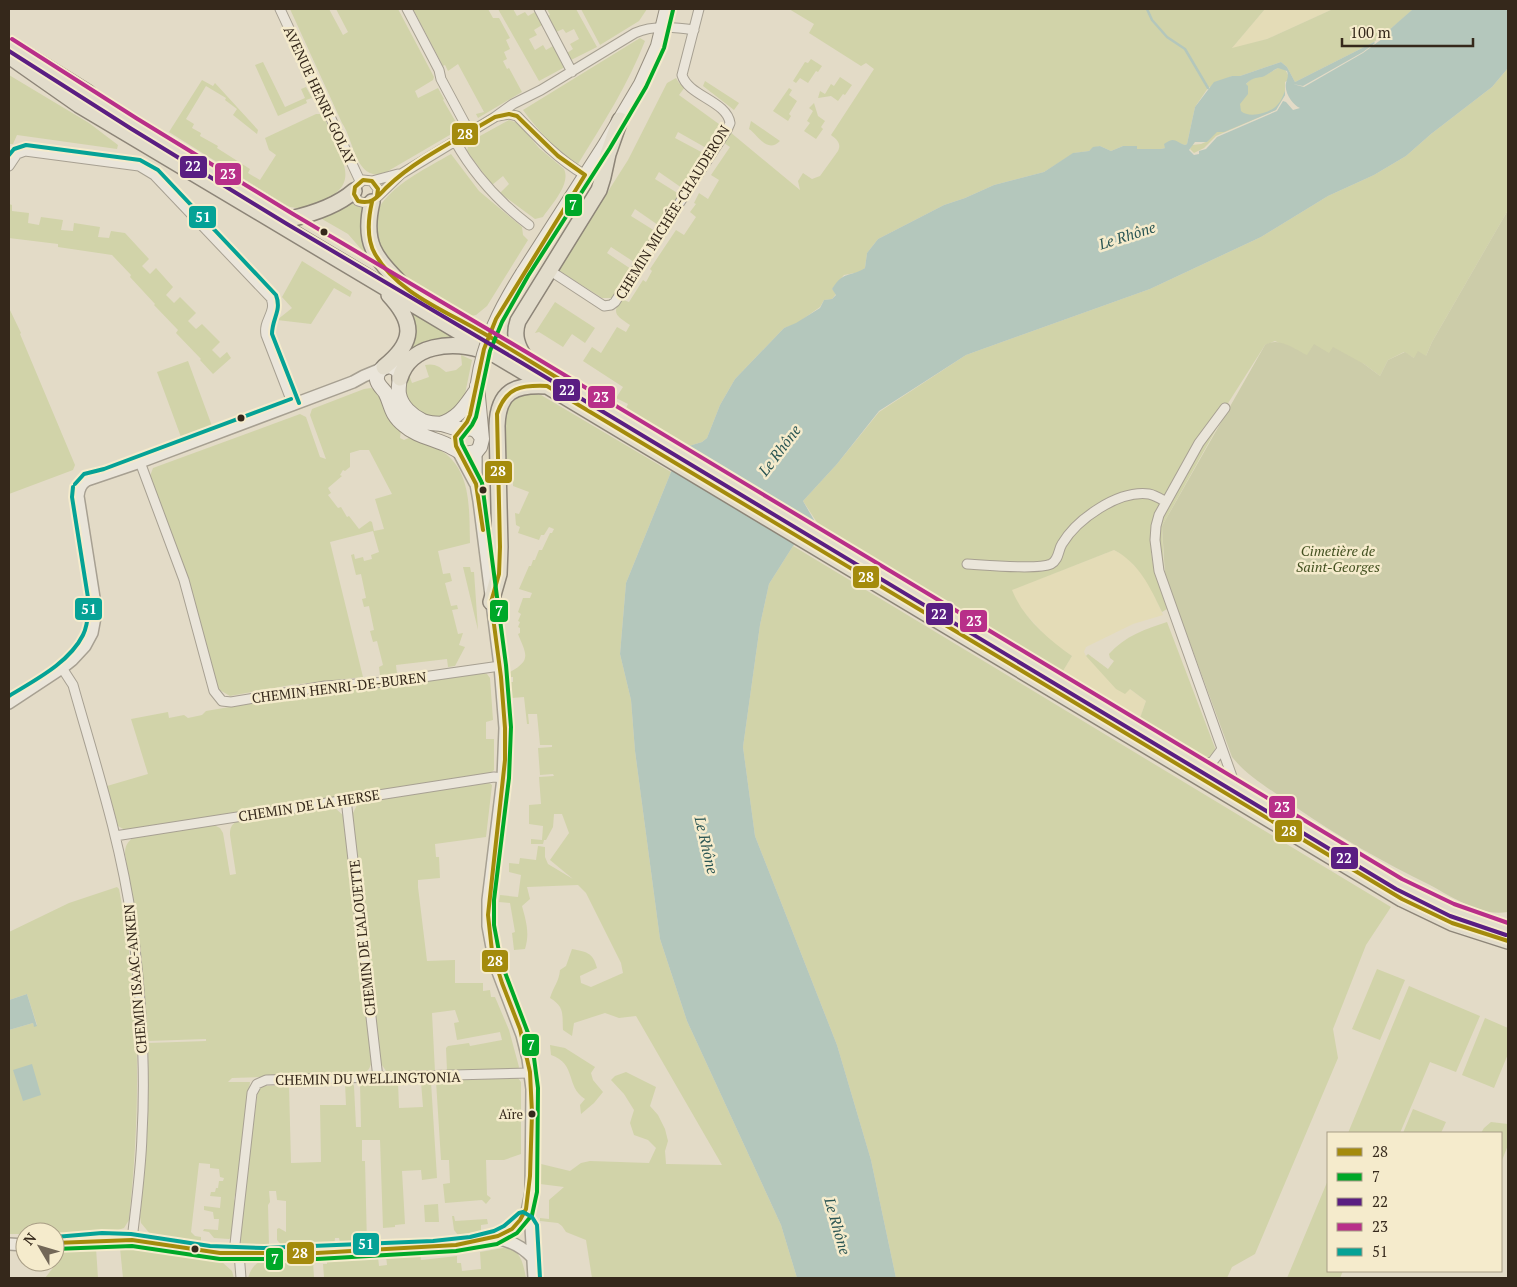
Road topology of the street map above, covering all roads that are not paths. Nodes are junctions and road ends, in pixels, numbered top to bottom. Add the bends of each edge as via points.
1 (280, 9) edge
2 (407, 9) edge
3 (538, 9) edge
4 (700, 9) edge
5 (665, 10) edge
6 (662, 28) junction
7 (694, 30) junction
8 (9, 44) edge
9 (9, 56) edge
10 (9, 67) edge
11 (572, 72) junction
12 (526, 99) junction
13 (79, 105) junction
14 (517, 116) junction
15 (496, 117) junction
16 (620, 120) junction
17 (133, 123) junction
18 (470, 132) junction
19 (455, 141) junction
20 (9, 166) edge
21 (401, 174) junction
22 (586, 176) junction
23 (372, 181) junction
24 (357, 186) junction
25 (375, 199) junction
26 (290, 219) junction
27 (530, 225) dead end
28 (549, 270) junction
29 (376, 281) junction
30 (403, 286) junction
31 (492, 353) junction
32 (525, 358) junction
33 (382, 368) junction
34 (400, 380) junction
35 (353, 382) junction
36 (548, 386) junction
37 (381, 387) junction
38 (476, 388) junction
39 (293, 405) junction
40 (1225, 408) dead end
41 (471, 415) junction
42 (614, 419) junction
43 (440, 424) junction
44 (461, 429) junction
45 (480, 435) junction
46 (458, 451) junction
47 (476, 452) junction
48 (140, 462) junction
49 (476, 484) junction
50 (1166, 502) junction
51 (967, 564) dead end
52 (491, 602) junction
53 (500, 666) junction
54 (62, 668) junction
55 (9, 703) edge
56 (1133, 730) junction
57 (1222, 749) junction
58 (1202, 765) junction
59 (503, 778) junction
60 (1235, 785) junction
61 (346, 799) junction
62 (115, 836) junction
63 (1504, 926) edge
64 (1508, 941) edge
65 (530, 1074) junction
66 (378, 1078) junction
67 (523, 1218) junction
68 (494, 1238) junction
69 (132, 1240) junction
70 (65, 1242) edge
71 (236, 1253) junction
72 (533, 1258) junction
73 (241, 1278) edge
74 (534, 1278) edge

1 - 24 street, AVENUE HENRI-GOLAY
2 - 18 street via 439,70 440,79
3 - 11 street
4 - 7 street, CHEMIN MICHÉE-CHAUDERON
5 - 6 main road
6 - 7 street
6 - 11 street via 640,31
6 - 16 main road via 650,66
7 - 28 street, CHEMIN MICHÉE-CHAUDERON via 683,68 683,80 726,113 730,123 727,130 612,305 600,304
8 - 17 main road
9 - 13 main road
9 - 17 main road
10 - 13 main road
11 - 12 street
12 - 14 street via 518,107
12 - 15 street
13 - 29 main road
14 - 15 street
14 - 22 street via 554,154
15 - 18 street
16 - 22 main road
16 - 28 main road via 601,185
17 - 26 main road
18 - 19 street
19 - 21 street
19 - 27 street via 487,187
20 - 39 street via 17,154 24,151 138,166 154,174 271,298 273,309 266,336
21 - 23 street
21 - 25 street
22 - 38 main road, bridge via 493,326 484,349
23 - 24 street via 366,179
23 - 25 street via 378,189
24 - 25 street via 356,198 362,203
24 - 26 main road via 341,200 308,215
25 - 30 main road via 368,222 372,248
26 - 30 main road
28 - 32 main road via 516,326 517,343
29 - 31 main road
29 - 33 main road via 406,316 408,325 404,346
30 - 32 main road
31 - 34 main road via 457,344 439,346 412,359
31 - 36 main road
32 - 42 main road
33 - 34 main road via 395,368
33 - 35 street
33 - 37 main road via 377,376
34 - 37 main road via 395,388
34 - 43 main road via 399,393 408,411 422,421
35 - 37 street
35 - 39 street
36 - 42 main road
36 - 52 main road via 518,388 505,396 499,406 499,574
37 - 46 main road via 392,412 404,426
38 - 41 main road
38 - 41 main road
39 - 48 street
40 - 50 street via 1199,443
41 - 43 main road
41 - 44 main road
41 - 45 main road
42 - 56 main road
43 - 44 main road
44 - 45 main road via 474,429
44 - 46 main road via 455,437
45 - 47 main road via 481,444
46 - 47 main road
46 - 49 street
47 - 49 street
48 - 53 street, CHEMIN HENRI-DE-BUREN via 184,580 214,691 222,701
48 - 54 street via 87,480 79,488 95,618 85,646
49 - 52 street
50 - 51 street via 1152,494 1140,494 1101,507 1081,522 1063,542 1051,564
50 - 57 street via 1156,526 1157,563
52 - 53 street
53 - 59 street via 505,728
54 - 55 street
54 - 62 street, CHEMIN ISAAC-ANKEN via 73,685
56 - 58 main road
56 - 64 main road via 1413,905 1466,928
57 - 58 street via 1213,760
57 - 60 street
58 - 60 main road
59 - 61 street, CHEMIN DE LA HERSE
59 - 65 street via 488,900 488,926 495,964 524,1041
60 - 63 main road via 1424,898 1462,916
61 - 62 street, CHEMIN DE LA HERSE
61 - 66 street, CHEMIN DE L'ALOUETTE
62 - 69 street, CHEMIN ISAAC-ANKEN via 132,922 142,1034 142,1135
65 - 66 street, CHEMIN DU WELLINGTONIA
65 - 67 street via 531,1192
66 - 71 street, CHEMIN DU WELLINGTONIA via 266,1080 257,1084 252,1093
67 - 68 street via 513,1228
67 - 72 street via 531,1227
68 - 71 street via 450,1246 317,1253
68 - 72 street via 516,1244
69 - 70 street
69 - 71 street
71 - 73 street
72 - 74 street

